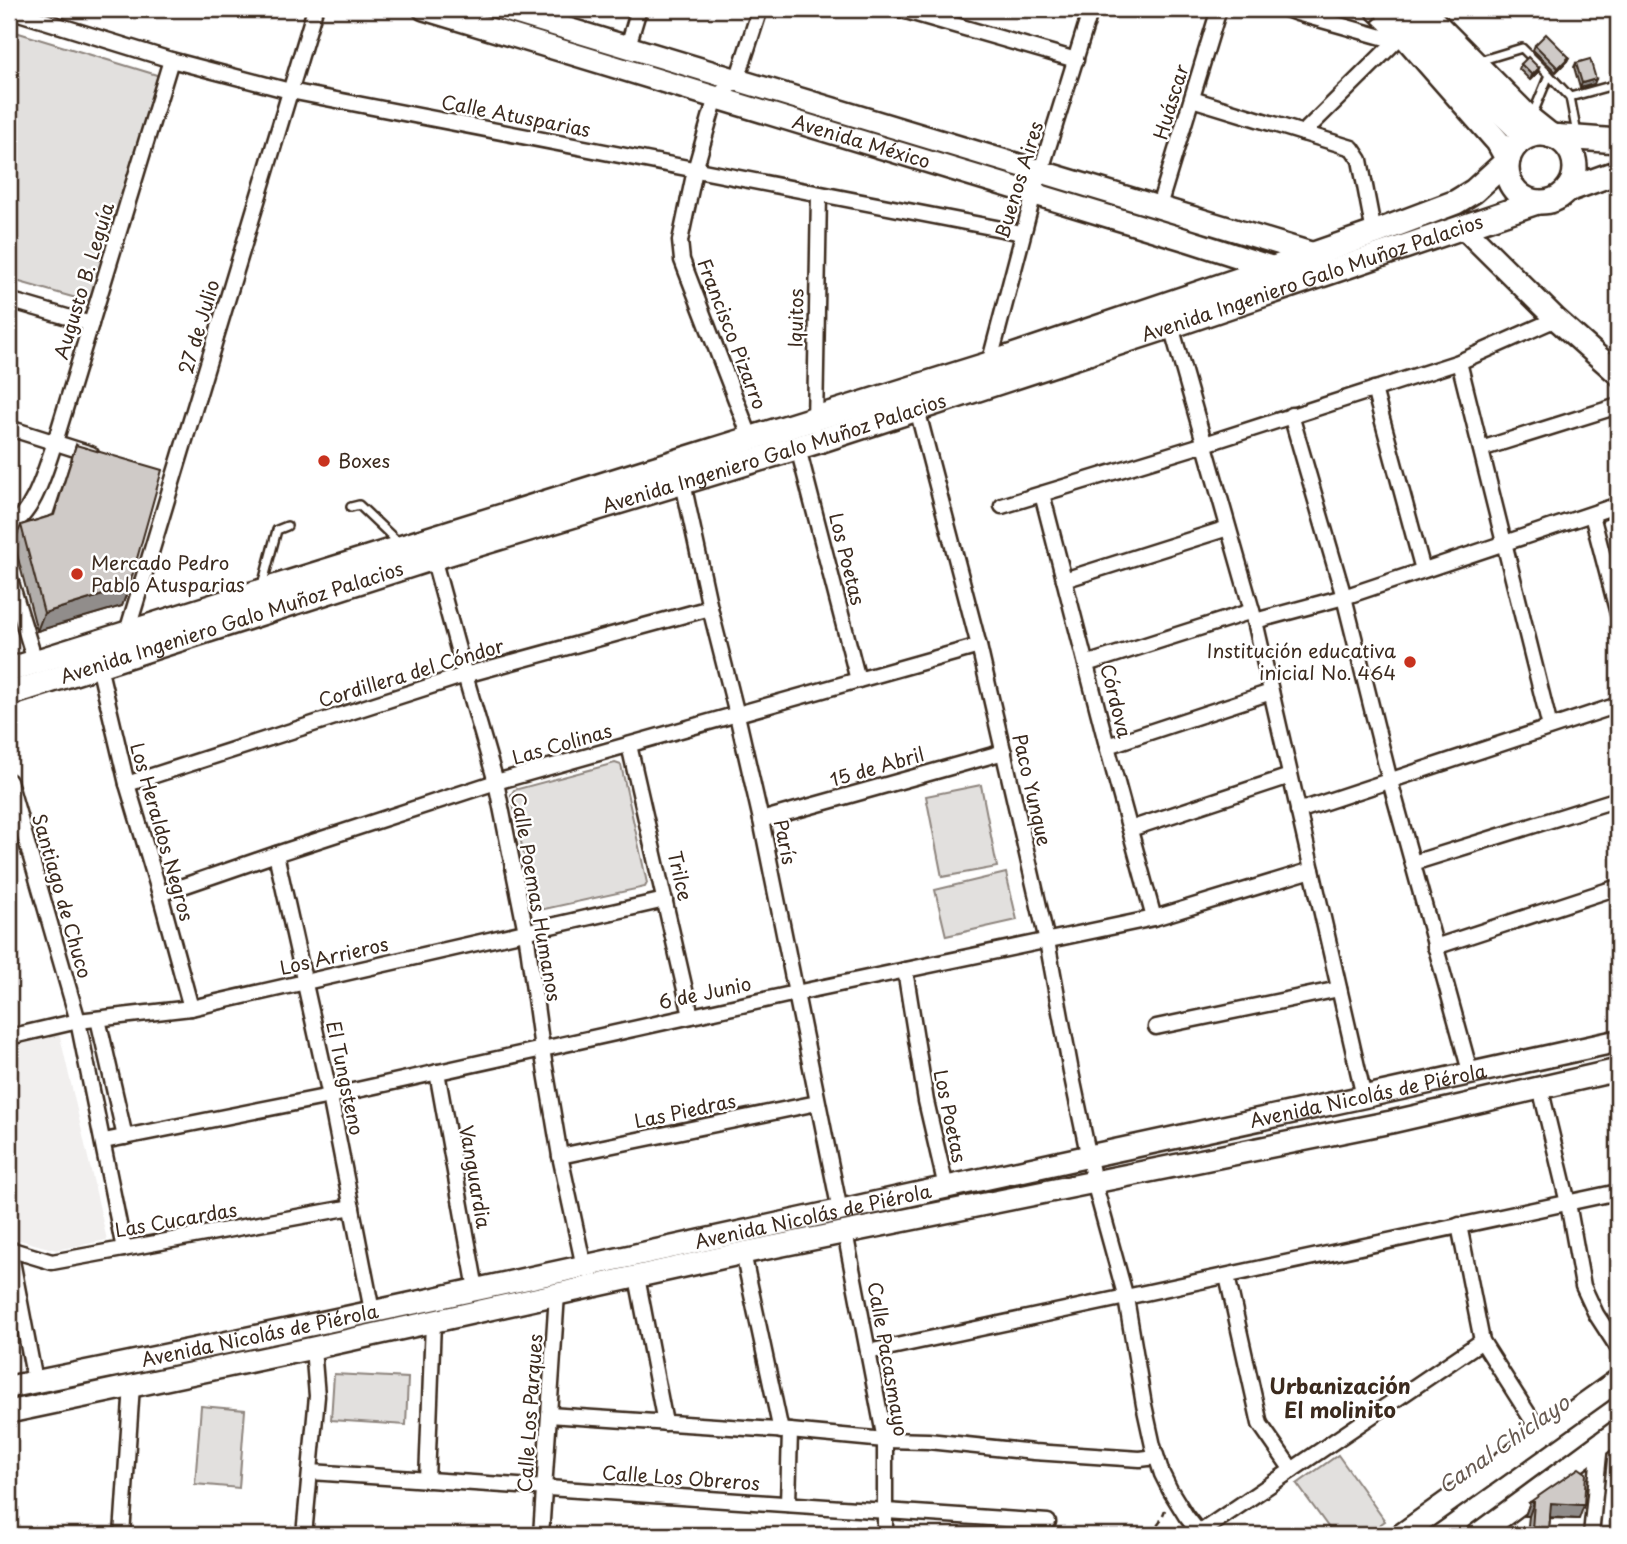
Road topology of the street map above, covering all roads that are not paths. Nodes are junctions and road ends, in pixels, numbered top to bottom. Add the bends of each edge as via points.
1 (315, 9) edge
2 (424, 9) edge
3 (502, 9) edge
4 (639, 9) edge
5 (760, 9) edge
6 (899, 9) edge
7 (1091, 9) edge
8 (1219, 9) edge
9 (1286, 9) edge
10 (1397, 9) edge
11 (9, 10) edge
12 (1429, 11) edge
13 (1375, 15) edge
14 (1403, 34) junction
15 (628, 46) junction
16 (171, 60) junction
17 (1076, 60) junction
18 (1475, 62) junction
19 (1549, 75) junction
20 (737, 80) junction
21 (290, 91) junction
22 (1618, 93) edge
23 (716, 97) junction
24 (1570, 97) junction
25 (1192, 99) junction
26 (1528, 129) junction
27 (1303, 133) junction
28 (1550, 136) junction
29 (1578, 138) junction
30 (1618, 141) edge
31 (1508, 160) junction
32 (695, 170) junction
33 (1041, 171) junction
34 (1618, 172) edge
35 (1568, 190) junction
36 (1034, 192) junction
37 (819, 194) junction
38 (1537, 202) junction
39 (1159, 206) junction
40 (1464, 228) junction
41 (1022, 233) junction
42 (1374, 233) junction
43 (1314, 254) junction
44 (1274, 268) junction
45 (1328, 273) junction
46 (1292, 286) junction
47 (9, 300) edge
48 (1556, 319) junction
49 (91, 324) junction
50 (1171, 326) junction
51 (1459, 362) junction
52 (989, 364) junction
53 (1618, 374) edge
54 (1374, 389) junction
55 (1618, 406) edge
56 (917, 410) junction
57 (1292, 415) junction
58 (9, 428) edge
59 (810, 436) junction
60 (751, 439) junction
61 (55, 442) junction
62 (1205, 444) junction
63 (1481, 449) junction
64 (108, 459) edge
65 (682, 483) junction
66 (1042, 494) junction
67 (1618, 505) edge
68 (1002, 506) dead end
69 (351, 507) dead end
70 (1592, 515) junction
71 (9, 526) edge
72 (287, 526) dead end
73 (1228, 528) junction
74 (1504, 544) junction
75 (403, 547) junction
76 (430, 548) junction
77 (1423, 570) junction
78 (9, 576) edge
79 (1064, 580) junction
80 (261, 590) junction
81 (1344, 597) junction
82 (1617, 605) edge
83 (710, 608) junction
84 (1253, 616) junction
85 (127, 632) junction
86 (979, 646) junction
87 (125, 657) junction
88 (35, 661) junction
89 (1086, 664) junction
90 (99, 666) junction
91 (9, 670) edge
92 (465, 675) junction
93 (858, 680) junction
94 (1271, 692) junction
95 (9, 694) edge
96 (1618, 705) edge
97 (737, 715) junction
98 (1550, 727) junction
99 (629, 745) junction
100 (1107, 746) junction
101 (1004, 752) junction
102 (1290, 776) junction
103 (9, 781) edge
104 (1390, 781) junction
105 (496, 782) junction
106 (127, 784) junction
107 (1618, 799) edge
108 (1298, 811) junction
109 (761, 820) junction
110 (1130, 830) junction
111 (276, 854) junction
112 (1413, 863) junction
113 (1312, 870) junction
114 (1618, 887) edge
115 (160, 894) junction
116 (665, 900) junction
117 (1154, 918) junction
118 (526, 932) junction
119 (1047, 941) junction
120 (1435, 947) junction
121 (905, 970) junction
122 (304, 983) junction
123 (1339, 989) junction
124 (796, 993) junction
125 (191, 1008) junction
126 (691, 1016) junction
127 (98, 1019) junction
128 (78, 1021) junction
129 (1156, 1027) dead end
130 (9, 1037) edge
131 (1618, 1041) edge
132 (542, 1049) junction
133 (1618, 1070) edge
134 (436, 1072) junction
135 (1471, 1074) junction
136 (1540, 1087) junction
137 (330, 1096) junction
138 (1364, 1097) junction
139 (817, 1103) junction
140 (125, 1137) junction
141 (104, 1141) junction
142 (560, 1156) junction
143 (1091, 1169) junction
144 (946, 1187) junction
145 (1618, 1192) edge
146 (1568, 1203) junction
147 (352, 1208) junction
148 (840, 1211) junction
149 (1459, 1225) junction
150 (845, 1232) junction
151 (124, 1249) junction
152 (9, 1250) edge
153 (743, 1253) junction
154 (584, 1267) junction
155 (1227, 1276) junction
156 (636, 1277) junction
157 (477, 1289) junction
158 (557, 1294) junction
159 (1126, 1298) junction
160 (372, 1311) junction
161 (433, 1322) junction
162 (1482, 1341) junction
163 (313, 1348) junction
164 (1618, 1348) edge
165 (868, 1352) junction
166 (1618, 1380) edge
167 (35, 1381) junction
168 (132, 1385) junction
169 (9, 1387) edge
170 (9, 1412) edge
171 (549, 1415) junction
172 (665, 1423) junction
173 (786, 1431) junction
174 (1618, 1431) edge
175 (1541, 1434) junction
176 (885, 1440) junction
177 (1600, 1444) junction
178 (1156, 1457) junction
179 (1292, 1470) junction
180 (311, 1472) junction
181 (427, 1480) junction
182 (544, 1489) junction
183 (788, 1504) junction
184 (886, 1510) junction
185 (1048, 1522) dead end
186 (1200, 1534) edge
187 (122, 1535) edge
188 (304, 1535) edge
189 (541, 1535) edge
190 (885, 1535) edge
191 (1401, 1535) edge
192 (1477, 1535) edge
193 (1591, 1535) edge

1 - 21 street, 27 de Julio
2 - 23 street, Avenida México
3 - 15 street, Avenida México
4 - 15 street
5 - 20 street
6 - 17 street
7 - 17 street, Buenos Aires
8 - 25 street, Huáscar
9 - 14 street via 1382,37
10 - 26 street
11 - 16 street, Calle Atusparias
12 - 18 main road
13 - 14 main road
14 - 27 street
14 - 31 main road via 1499,142
15 - 20 street, Avenida México
16 - 21 street, Calle Atusparias
16 - 49 street, Augusto B. Leguía
17 - 33 street, Buenos Aires
18 - 19 lane via 1522,48
18 - 26 main road
19 - 24 lane
19 - 26 lane
20 - 23 street
20 - 33 street, Avenida México
21 - 32 street, Calle Atusparias
21 - 85 street, 27 de Julio via 167,477
22 - 24 lane via 1610,86
23 - 32 street, Francisco Pizarro
23 - 36 street, Avenida México
24 - 29 lane
25 - 27 street
25 - 39 street, Huáscar
26 - 28 main road via 1534,135
26 - 31 main road
27 - 42 street via 1352,148 1360,160
28 - 29 main road
28 - 35 main road via 1561,140 1574,158 1576,169
29 - 30 main road
31 - 38 main road via 1510,183 1526,199
31 - 42 main road, Avenida Ingeniero Galo Muñoz Palacios via 1456,202
32 - 37 street, Calle Atusparias
32 - 60 street, Francisco Pizarro via 680,241 682,260
33 - 36 street, Buenos Aires
33 - 39 street, Avenida México
34 - 35 main road
35 - 38 main road via 1559,198
36 - 41 street, Buenos Aires
36 - 44 street, Avenida México
37 - 41 street, Calle Atusparias
37 - 59 street, Iquitos
38 - 40 main road, Avenida Ingeniero Galo Muñoz Palacios
39 - 43 street, Avenida México
40 - 45 main road, Avenida Ingeniero Galo Muñoz Palacios
40 - 48 street
41 - 52 street, Buenos Aires
42 - 43 main road, Avenida Ingeniero Galo Muñoz Palacios
43 - 44 main road, Avenida Ingeniero Galo Muñoz Palacios
43 - 45 street
44 - 46 street, Avenida México
44 - 52 main road, Avenida Ingeniero Galo Muñoz Palacios
45 - 46 main road, Avenida Ingeniero Galo Muñoz Palacios
46 - 50 main road, Avenida Ingeniero Galo Muñoz Palacios
47 - 49 street
48 - 51 street
48 - 53 street
49 - 61 street, Augusto B. Leguía
50 - 56 main road, Avenida Ingeniero Galo Muñoz Palacios
50 - 62 street
51 - 54 street
51 - 63 street
52 - 59 main road, Avenida Ingeniero Galo Muñoz Palacios
54 - 57 street
54 - 77 street
55 - 63 street
56 - 59 main road, Avenida Ingeniero Galo Muñoz Palacios
56 - 86 street, Paco Yunque
57 - 62 street
57 - 81 street
58 - 61 street
59 - 60 main road, Avenida Ingeniero Galo Muñoz Palacios
59 - 65 main road, Avenida Ingeniero Galo Muñoz Palacios
59 - 93 street, Los Poetas
60 - 76 main road, Avenida Ingeniero Galo Muñoz Palacios
61 - 64 street
61 - 71 street, Augusto B. Leguía via 27,511
62 - 66 street
62 - 73 street
63 - 74 street
65 - 76 main road, Avenida Ingeniero Galo Muñoz Palacios
65 - 83 street, París
66 - 68 street
66 - 79 street, Córdova
67 - 70 street
69 - 75 lane via 359,505
70 - 74 street
70 - 82 street
72 - 80 lane via 277,530
73 - 79 street
73 - 84 street
74 - 77 street
74 - 98 street
75 - 76 main road, Avenida Ingeniero Galo Muñoz Palacios
75 - 80 main road, Avenida Ingeniero Galo Muñoz Palacios
76 - 87 main road, Avenida Ingeniero Galo Muñoz Palacios
76 - 92 street, Calle Poemas Humanos
77 - 81 street
78 - 88 street
79 - 89 street, Córdova
80 - 85 main road, Avenida Ingeniero Galo Muñoz Palacios
81 - 84 street
81 - 104 street
83 - 92 street, Cordillera del Cóndor
83 - 97 street, París
84 - 89 street
84 - 94 street
85 - 87 street, 27 de Julio
85 - 88 main road, Avenida Ingeniero Galo Muñoz Palacios
86 - 93 street, Las Colinas
86 - 101 street, Paco Yunque
87 - 90 main road, Avenida Ingeniero Galo Muñoz Palacios
88 - 91 main road, Avenida Ingeniero Galo Muñoz Palacios
89 - 100 street, Córdova
90 - 95 main road, Avenida Ingeniero Galo Muñoz Palacios
90 - 106 street, Los Heraldos Negros
92 - 105 street, Calle Poemas Humanos
92 - 106 street, Cordillera del Cóndor
93 - 97 street, Las Colinas
94 - 100 street
94 - 102 street
96 - 98 street
97 - 99 street, Las Colinas
97 - 109 street, París
98 - 104 street
99 - 105 street, Las Colinas
99 - 116 street, Trilce
100 - 110 street, Córdova
101 - 109 street, 15 de Abril
101 - 119 street, Paco Yunque
102 - 108 street
102 - 110 street
103 - 128 street, Santiago de Chuco
104 - 108 street
104 - 112 street
105 - 111 street, Las Colinas
105 - 118 street, Calle Poemas Humanos
106 - 115 street, Los Heraldos Negros
107 - 112 street
108 - 113 street
109 - 124 street, París
110 - 117 street, Córdova
111 - 115 street, Las Colinas
111 - 122 street, El Tungsteno
112 - 120 street
113 - 117 street, 6 de Junio
113 - 123 street
114 - 120 street
115 - 125 street, Los Heraldos Negros
116 - 118 street, Los Arrieros
116 - 126 street, Trilce
117 - 119 street, 6 de Junio
118 - 122 street, Los Arrieros
118 - 132 street, Calle Poemas Humanos
119 - 121 street, 6 de Junio
119 - 143 street, Paco Yunque
120 - 135 street
121 - 124 street, 6 de Junio
121 - 144 street, Los Poetas via 926,1101
122 - 125 street, Los Arrieros
122 - 137 street, El Tungsteno
123 - 129 street
123 - 138 street
124 - 126 street, 6 de Junio
124 - 139 street, París
125 - 127 street, Los Arrieros
126 - 132 street, 6 de Junio
127 - 128 street, Los Arrieros
127 - 140 street
128 - 130 street, Los Arrieros
128 - 141 street, Santiago de Chuco
131 - 135 street, Avenida Nicolás de Piérola
132 - 134 street, 6 de Junio
132 - 142 street, Calle Poemas Humanos
133 - 136 street, Avenida Nicolás de Piérola
134 - 137 street, 6 de Junio
134 - 157 street, Vanguardia
135 - 138 street, Avenida Nicolás de Piérola
136 - 143 street, Avenida Nicolás de Piérola via 1391,1122
136 - 146 street
137 - 140 street, 6 de Junio
137 - 147 street, El Tungsteno
138 - 143 street, Avenida Nicolás de Piérola
139 - 142 street, Las Piedras
139 - 148 street, París
140 - 141 street, 6 de Junio
141 - 151 street, Santiago de Chuco
142 - 154 street, Calle Poemas Humanos
143 - 144 street, Avenida Nicolás de Piérola
143 - 150 street, Avenida Nicolás de Piérola
143 - 159 street, Paco Yunque
144 - 148 street, Avenida Nicolás de Piérola
145 - 146 street
146 - 149 street
146 - 164 street via 1583,1286
147 - 151 street, Las Cucardas
147 - 160 street, El Tungsteno
148 - 154 street, Avenida Nicolás de Piérola
149 - 155 street
149 - 162 street
150 - 153 street, Avenida Nicolás de Piérola
150 - 165 street, Calle Pacasmayo
151 - 152 street, Las Cucardas via 52,1262
152 - 167 street
153 - 156 street, Avenida Nicolás de Piérola
153 - 173 street
154 - 157 street, Avenida Nicolás de Piérola
155 - 159 street
155 - 179 street via 1260,1424
156 - 158 street, Avenida Nicolás de Piérola
156 - 172 street
157 - 160 street, Avenida Nicolás de Piérola
158 - 161 street, Avenida Nicolás de Piérola
158 - 171 street, Calle Los Parques
159 - 165 street
159 - 178 street, Paco Yunque
160 - 167 street, Avenida Nicolás de Piérola
161 - 163 street, Avenida Nicolás de Piérola
161 - 181 street
162 - 175 street
162 - 179 street
163 - 168 street, Avenida Nicolás de Piérola
163 - 180 street via 317,1396
165 - 176 street, Calle Pacasmayo
166 - 175 street
167 - 169 street, Avenida Nicolás de Piérola
168 - 170 street, Avenida Nicolás de Piérola
168 - 187 street
171 - 172 street
171 - 182 street, Calle Los Parques
172 - 173 street
173 - 176 street
173 - 183 street
174 - 177 street
175 - 191 street
176 - 178 street
176 - 184 street, Calle Pacasmayo
177 - 192 street
177 - 193 street
178 - 186 street, Paco Yunque via 1170,1490
179 - 186 street
180 - 181 street, Calle Los Obreros
180 - 188 street
181 - 182 street, Calle Los Obreros
182 - 183 street, Calle Los Obreros
182 - 189 street, Calle Los Parques
183 - 184 street, Calle Los Obreros
184 - 185 street, Calle Los Obreros
184 - 190 street, Calle Pacasmayo

